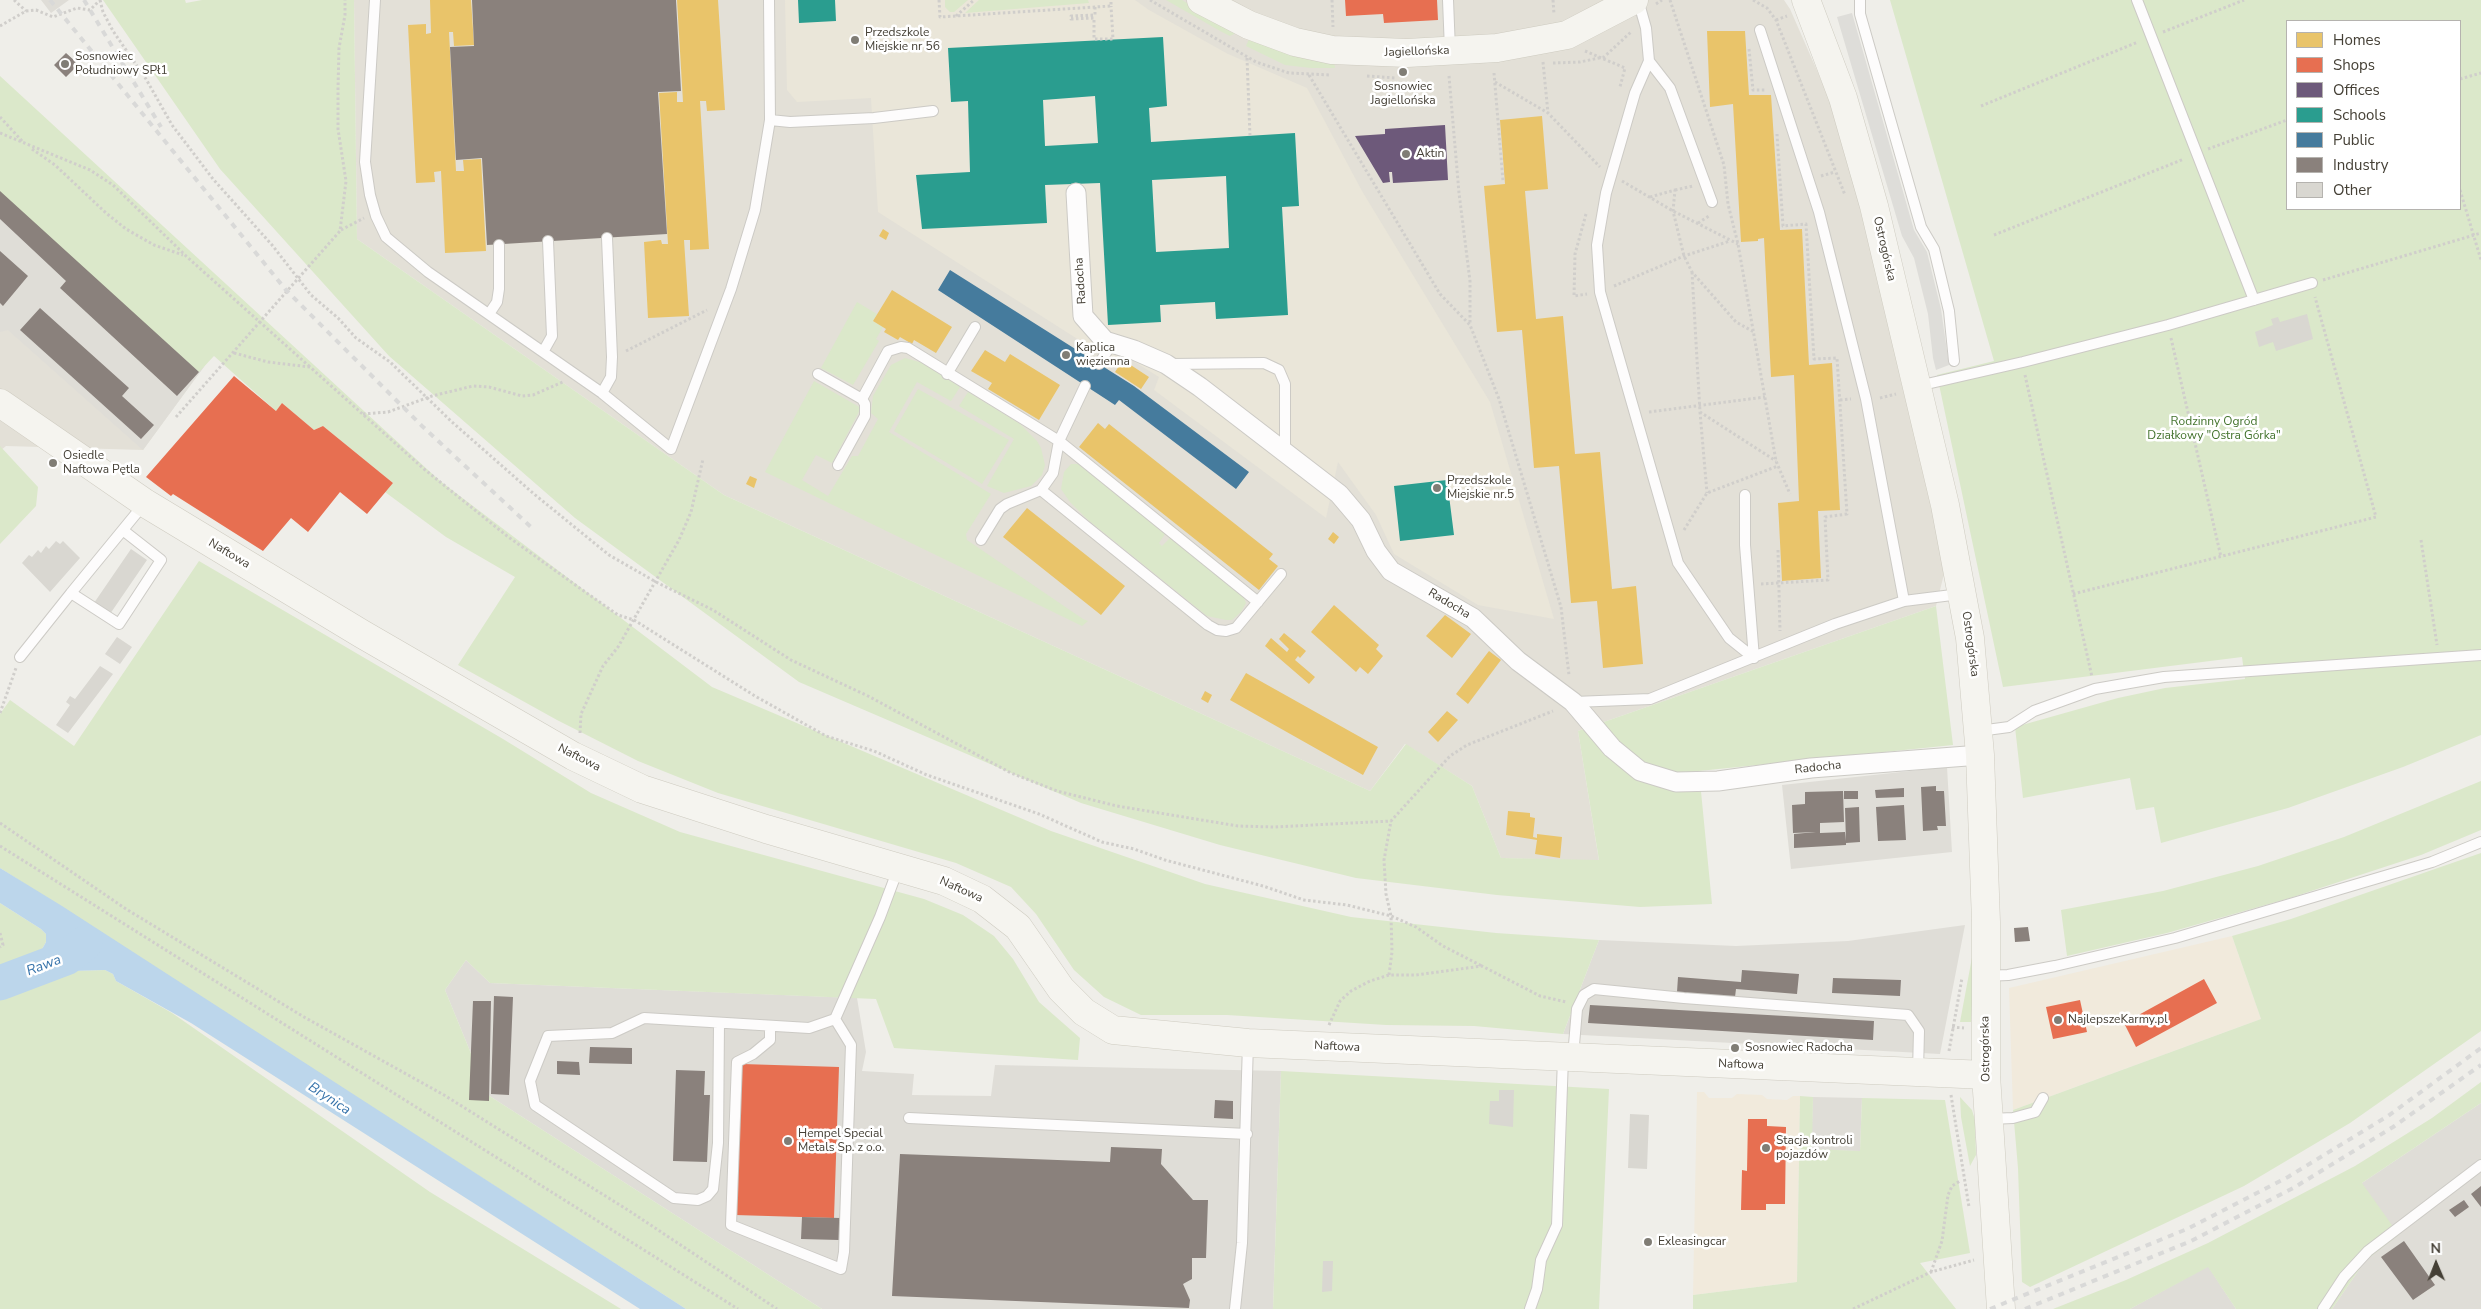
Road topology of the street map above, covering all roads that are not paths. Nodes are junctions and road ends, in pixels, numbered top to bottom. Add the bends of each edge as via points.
1 (375, 0) edge
2 (769, 0) edge
3 (1201, 0) edge
4 (1448, 0) edge
5 (1638, 0) edge
6 (1806, 0) edge
7 (1860, 0) edge
8 (2137, 0) edge
9 (1638, 6) edge
10 (1760, 30) road end
11 (1649, 61) junction
12 (1450, 63) junction
13 (933, 110) dead end
14 (770, 120) junction
15 (1076, 193) dead end
16 (1712, 202) dead end
17 (607, 238) dead end
18 (548, 241) dead end
19 (498, 244) dead end
20 (2312, 283) road end
21 (2254, 300) junction
22 (489, 314) junction
23 (975, 328) dead end
24 (1112, 343) junction
25 (543, 352) junction
26 (1954, 361) dead end
27 (1099, 364) dead end
28 (1166, 364) junction
29 (818, 374) dead end
30 (947, 374) junction
31 (1085, 386) dead end
32 (1902, 392) junction
33 (602, 393) junction
34 (862, 399) junction
35 (0, 403) edge
36 (1059, 441) junction
37 (1285, 451) junction
38 (838, 465) dead end
39 (1041, 490) junction
40 (1745, 495) dead end
41 (145, 503) junction
42 (124, 530) junction
43 (981, 540) dead end
44 (1282, 574) dead end
45 (71, 592) junction
46 (1962, 593) junction
47 (1904, 601) junction
48 (1258, 602) junction
49 (2481, 655) edge
50 (20, 657) road end
51 (1754, 658) junction
52 (1573, 702) junction
53 (1980, 743) junction
54 (2481, 842) edge
55 (898, 868) junction
56 (1974, 975) junction
57 (835, 1019) junction
58 (719, 1023) junction
59 (770, 1026) junction
60 (1248, 1043) junction
61 (1568, 1059) junction
62 (1918, 1072) junction
63 (1986, 1075) junction
64 (2043, 1098) dead end
65 (909, 1118) dead end
66 (1988, 1119) junction
67 (1246, 1134) junction
68 (2481, 1165) edge
69 (1235, 1309) edge
70 (1530, 1309) edge
71 (2001, 1309) edge
72 (2323, 1309) edge

1 - 22 lane via 365,162 376,216 386,237 428,272
2 - 14 lane
3 - 12 street, Jagiellońska via 1273,34 1322,48 1388,53
4 - 12 lane
5 - 9 lane
6 - 32 street, Ostrogórska via 1854,133
7 - 26 lane via 1860,14 1921,227 1934,249 1949,311
8 - 21 lane
9 - 11 lane
9 - 12 street, Jagiellońska via 1567,35 1497,48
10 - 47 lane via 1822,221 1866,399
11 - 16 lane via 1670,88
11 - 51 lane via 1635,92 1611,174 1597,245 1600,292 1678,563 1730,638
13 - 14 lane via 874,118
14 - 33 lane via 753,219 731,289 671,449
15 - 24 street, Radocha via 1084,316 1105,341
17 - 33 lane via 612,358 611,377
18 - 25 lane via 552,336
19 - 22 lane via 499,289 497,302
20 - 21 lane
21 - 32 lane
22 - 25 lane
23 - 30 lane
24 - 27 lane
24 - 28 street, Radocha
25 - 33 lane
28 - 37 street, Radocha
28 - 37 lane via 1264,363 1279,370 1284,384
29 - 34 lane
30 - 34 lane via 908,348 894,348 888,351
30 - 36 lane
31 - 36 lane
32 - 46 street, Ostrogórska
34 - 38 lane via 866,404 865,416
35 - 41 street, Naftowa
36 - 39 lane via 1053,473
36 - 48 lane
37 - 52 street, Radocha via 1338,494 1361,520 1376,551 1391,571 1473,618 1518,661
39 - 43 lane via 1007,504
39 - 48 lane via 1217,630 1236,628
40 - 51 lane via 1745,545
41 - 42 lane
41 - 55 street, Naftowa via 572,756 642,789 766,830
42 - 45 lane
42 - 45 lane via 161,560 119,624
44 - 48 lane
45 - 50 lane
46 - 47 lane
46 - 53 street, Ostrogórska via 1974,672
47 - 51 lane via 1835,624
49 - 53 lane via 2164,677 2095,689 2034,711
51 - 52 lane via 1650,699
52 - 53 street, Radocha via 1612,748 1640,771 1676,782 1718,781
53 - 56 street, Ostrogórska via 1986,922
54 - 56 lane via 2432,862 2175,938 2008,975
55 - 57 lane
55 - 60 street, Naftowa via 944,881 982,899 1002,913 1018,927 1061,989 1084,1012 1113,1030
56 - 63 street, Ostrogórska
57 - 59 lane via 809,1028
57 - 59 lane via 851,1045 841,1269 731,1225 737,1062 770,1040
58 - 58 lane via 718,1143 713,1189 707,1196 698,1200 674,1198 535,1105 530,1081 548,1036 612,1033 644,1018
58 - 59 lane
60 - 61 street, Naftowa
60 - 67 lane
61 - 62 street, Naftowa
61 - 62 lane via 1577,1009 1584,995 1594,989 1908,1015 1919,1030
61 - 70 lane via 1557,1225 1541,1260
62 - 63 street, Naftowa
63 - 66 street, Ostrogórska
64 - 66 lane via 2035,1112 2013,1118
65 - 67 lane
66 - 71 street, Ostrogórska
67 - 69 lane via 1242,1243
68 - 72 lane via 2368,1251 2344,1277

